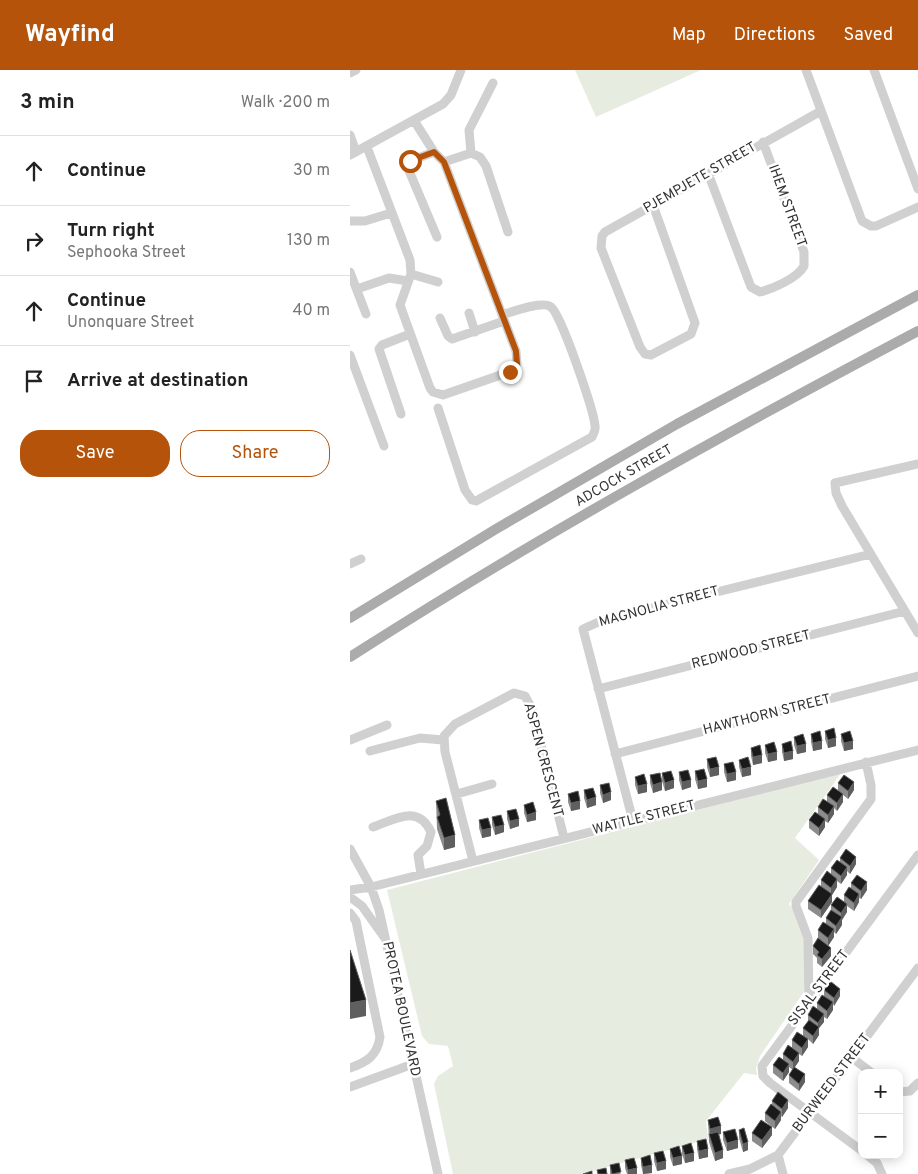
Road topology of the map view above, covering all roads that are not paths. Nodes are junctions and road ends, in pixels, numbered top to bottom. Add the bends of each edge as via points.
1 (356, 70) edge
2 (461, 70) edge
3 (806, 70) edge
4 (874, 70) edge
5 (350, 73) edge
6 (493, 83) dead end
7 (821, 111) junction
8 (415, 122) junction
9 (350, 135) edge
10 (763, 142) junction
11 (366, 147) junction
12 (434, 152) junction
13 (471, 153) junction
14 (353, 154) edge
15 (444, 162) junction
16 (708, 173) junction
17 (918, 189) edge
18 (653, 205) junction
19 (918, 207) edge
20 (391, 213) junction
21 (350, 221) edge
22 (508, 232) dead end
23 (437, 237) dead end
24 (350, 272) edge
25 (409, 278) junction
26 (438, 282) dead end
27 (357, 290) junction
28 (918, 295) edge
29 (469, 313) dead end
30 (366, 314) dead end
31 (440, 318) dead end
32 (503, 318) junction
33 (918, 331) edge
34 (476, 332) junction
35 (410, 334) junction
36 (350, 355) edge
37 (438, 408) dead end
38 (401, 414) dead end
39 (384, 446) dead end
40 (918, 464) edge
41 (871, 554) junction
42 (361, 559) dead end
43 (350, 564) edge
44 (905, 612) junction
45 (350, 618) edge
46 (918, 633) edge
47 (350, 657) edge
48 (918, 676) edge
49 (598, 689) junction
50 (387, 725) dead end
51 (350, 740) edge
52 (444, 740) junction
53 (918, 750) edge
54 (370, 751) dead end
55 (615, 754) junction
56 (866, 762) junction
57 (492, 784) dead end
58 (456, 794) junction
59 (633, 821) junction
60 (373, 826) dead end
61 (564, 838) junction
62 (350, 849) edge
63 (918, 854) edge
64 (473, 861) junction
65 (421, 874) junction
66 (371, 887) junction
67 (350, 890) edge
68 (350, 898) edge
69 (350, 913) edge
70 (386, 941) junction
71 (918, 968) edge
72 (809, 1001) junction
73 (851, 1057) junction
74 (413, 1064) junction
75 (350, 1068) edge
76 (867, 1069) edge
77 (918, 1083) edge
78 (350, 1087) edge
79 (903, 1092) edge
80 (810, 1112) junction
81 (858, 1148) edge
82 (778, 1155) junction
83 (872, 1159) edge
84 (438, 1174) edge
85 (729, 1174) edge
86 (783, 1174) edge
87 (882, 1174) edge

1 - 5 street
2 - 8 street via 448,99
3 - 7 street
4 - 17 street
6 - 13 street via 469,130
7 - 10 street, PJEMPJETE STREET
7 - 19 street via 858,215 865,224 876,226
8 - 11 street
8 - 12 street
9 - 14 street
10 - 16 street, PJEMPJETE STREET
10 - 16 street, IHEM STREET via 804,252 804,266 798,274 766,291 760,292 751,287
11 - 14 street
11 - 20 street
12 - 15 street
12 - 23 street via 410,161 407,166
13 - 15 street
13 - 22 street via 484,161
15 - 32 street
16 - 18 street, PJEMPJETE STREET
18 - 18 street, PJEMPJETE STREET via 602,236 601,243 642,351 651,355 690,334 695,323
20 - 21 street via 365,221
20 - 25 street via 410,260
24 - 27 street
25 - 26 street
25 - 27 street via 389,278
25 - 35 street via 400,305
27 - 30 street
28 - 45 main road, ADCOCK STREET via 661,433
29 - 34 street
31 - 34 street via 450,339
32 - 34 street
32 - 35 street via 517,359 514,368 443,395 430,388
32 - 37 street via 538,305 546,304 553,309 591,408 595,425 592,436 476,502 465,490
33 - 47 main road, ADCOCK STREET via 578,518
35 - 38 street via 378,349
36 - 39 street
40 - 41 street via 835,483 838,498
41 - 44 street
41 - 49 street, MAGNOLIA STREET via 596,623 583,629
42 - 43 street
44 - 46 street
44 - 49 street, REDWOOD STREET
48 - 55 street, HAWTHORN STREET
49 - 55 street, MAGNOLIA STREET
50 - 51 street
52 - 54 street via 420,738
52 - 58 street
52 - 61 street, ASPEN CRESCENT via 449,728 504,697 514,693 525,696 532,709
53 - 56 street, WATTLE STREET
55 - 59 street, MAGNOLIA STREET
56 - 59 street, WATTLE STREET
56 - 72 street via 872,799 800,896 796,906 808,938
57 - 58 street
58 - 64 street
59 - 61 street, WATTLE STREET
60 - 65 street via 413,814 419,817 431,832 426,846 418,855
61 - 64 street, WATTLE STREET
62 - 66 street, PROTEA BOULEVARD
63 - 72 street, SISAL STREET
64 - 65 street, WATTLE STREET
65 - 66 street, WATTLE STREET
66 - 67 street, WATTLE STREET
66 - 70 street, PROTEA BOULEVARD
68 - 70 street via 366,911
69 - 75 street via 358,929 380,1037 371,1058
70 - 74 street, PROTEA BOULEVARD
71 - 73 street, BURWEED STREET
72 - 80 street, SISAL STREET via 764,1061 762,1071 770,1083
73 - 76 street
73 - 80 street, BURWEED STREET
74 - 78 street
74 - 84 street, PROTEA BOULEVARD
77 - 79 street via 910,1091
80 - 81 street, SISAL STREET
80 - 82 street, BURWEED STREET
82 - 85 street, BURWEED STREET
82 - 86 street
83 - 87 street

